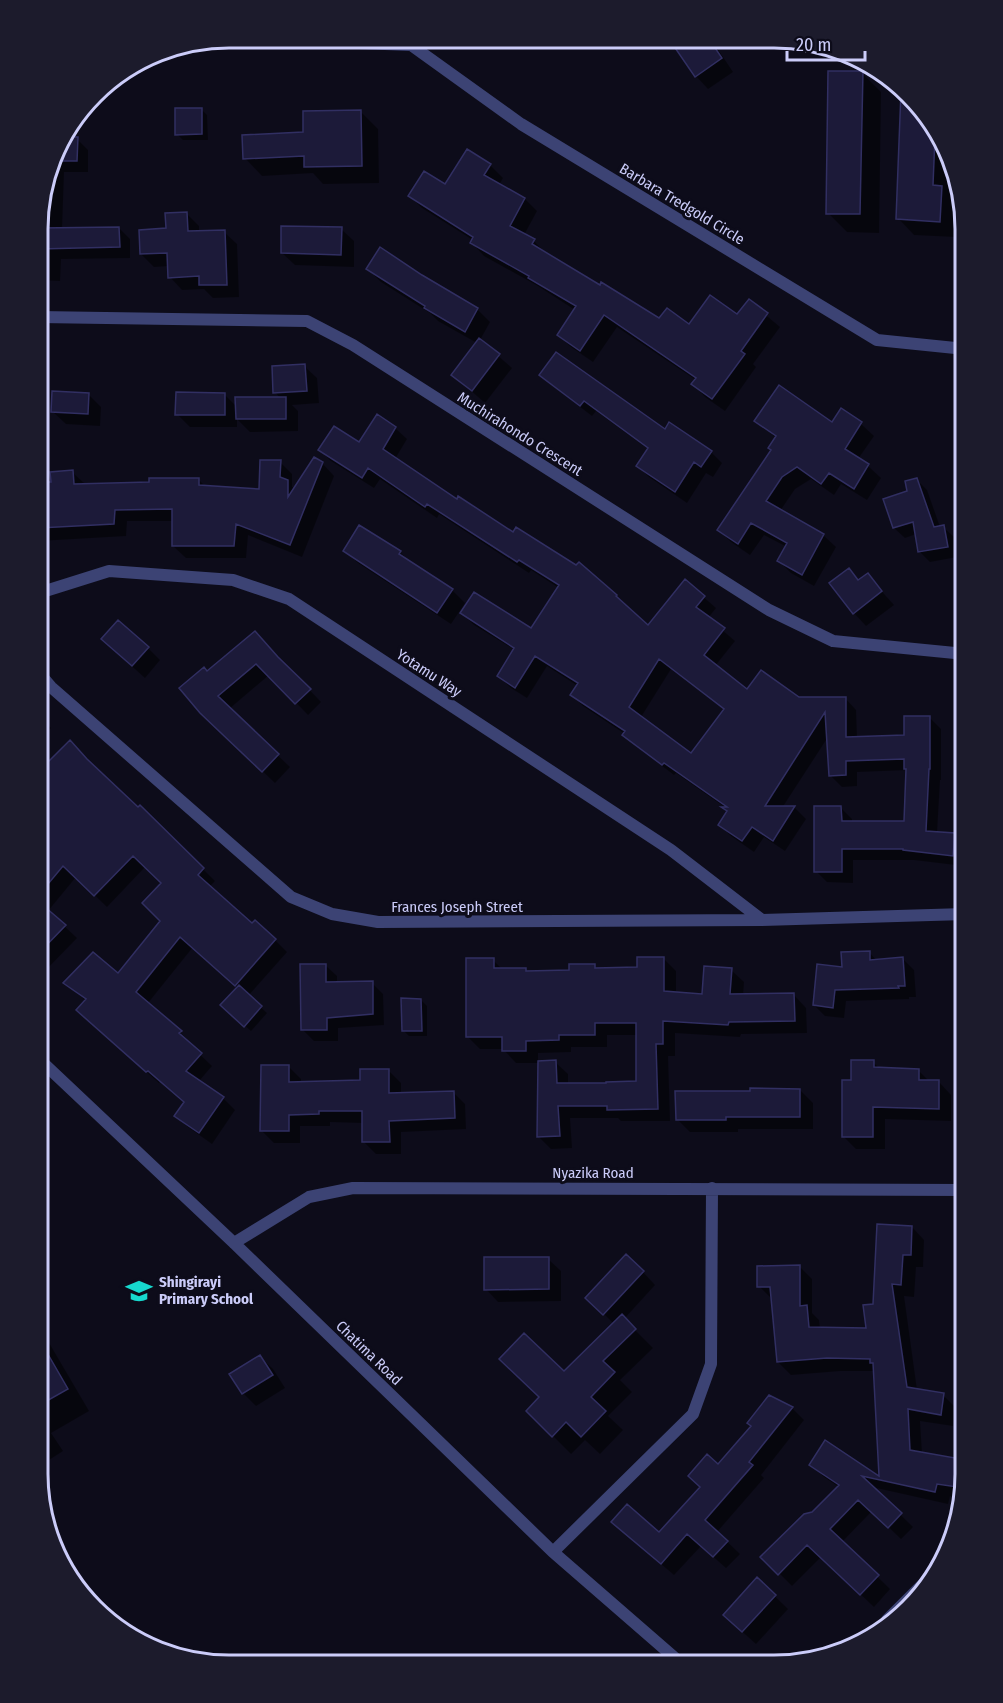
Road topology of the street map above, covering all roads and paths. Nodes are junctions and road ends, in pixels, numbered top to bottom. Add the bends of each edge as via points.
1 (423, 48) edge
2 (48, 317) edge
3 (955, 348) edge
4 (48, 590) edge
5 (955, 653) edge
6 (48, 684) edge
7 (955, 914) edge
8 (762, 920) junction
9 (48, 1067) edge
10 (712, 1188) junction
11 (955, 1190) edge
12 (234, 1243) junction
13 (553, 1552) junction
14 (671, 1655) edge

1 - 3 street, Barbara Tredgold Circle via 521,124 878,340
2 - 5 street, Muchirahondo Crescent via 307,321 353,345 769,610 833,641
4 - 8 street, Yotamu Way via 109,572 233,580 289,599 671,850
6 - 8 street, Frances Joseph Street via 291,897 332,914 378,922
7 - 8 street, Frances Joseph Street
9 - 12 street, Chatima Road
10 - 11 street, Nyazika Road
10 - 12 street, Nyazika Road via 353,1188 309,1197
10 - 13 street via 711,1364 693,1414
12 - 13 street, Chatima Road
13 - 14 street, Chatima Road

